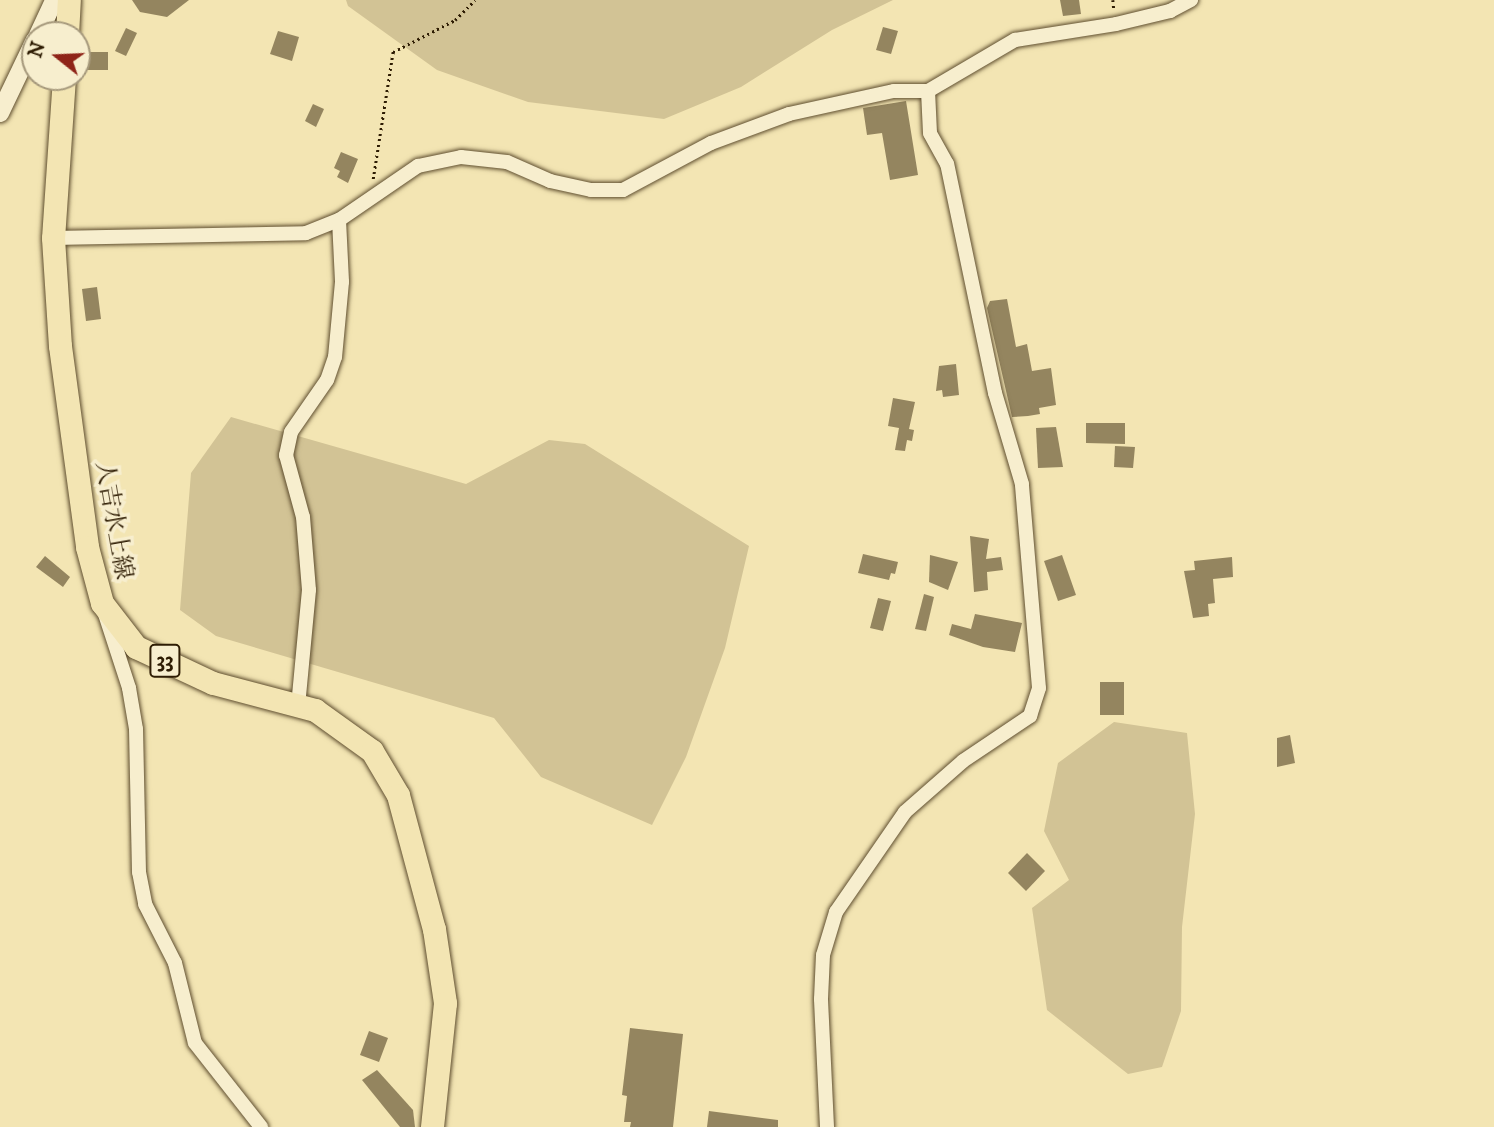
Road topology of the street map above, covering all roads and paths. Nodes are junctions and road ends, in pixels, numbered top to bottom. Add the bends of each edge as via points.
1 (54, 0) edge
2 (69, 0) edge
3 (475, 0) edge
4 (1191, 0) edge
5 (44, 21) edge
6 (67, 21) edge
7 (21, 69) edge
8 (63, 91) edge
9 (928, 91) junction
10 (0, 113) edge
11 (368, 199) junction
12 (339, 220) junction
13 (53, 238) junction
14 (102, 603) junction
15 (298, 706) junction
16 (261, 1127) edge
17 (432, 1127) edge
18 (827, 1127) edge

1 - 5 street
2 - 6 main road
3 - 11 path via 454,20 393,52
4 - 9 street via 1170,11 1116,24 1015,40
7 - 10 street
8 - 13 main road, 人吉水上線 / 33
9 - 11 street via 894,90 789,114 711,143 623,190 591,190 550,181 507,162 461,157 418,166
9 - 18 street via 930,133 947,164 995,393 1022,484 1039,688 1030,716 963,761 905,812 836,912 823,955 821,999
11 - 12 street
12 - 13 street via 306,233
12 - 15 street via 342,282 335,357 327,380 291,432 286,455 303,517 309,590
13 - 14 main road, 人吉水上線 / 33 via 61,346 87,547
14 - 15 main road, 人吉水上線 / 33 via 136,647 213,683
14 - 16 street via 129,688 136,729 139,872 145,904 175,963 195,1043
15 - 17 main road, 人吉水上線 / 33 via 314,710 372,751 398,795 434,929 445,1003

